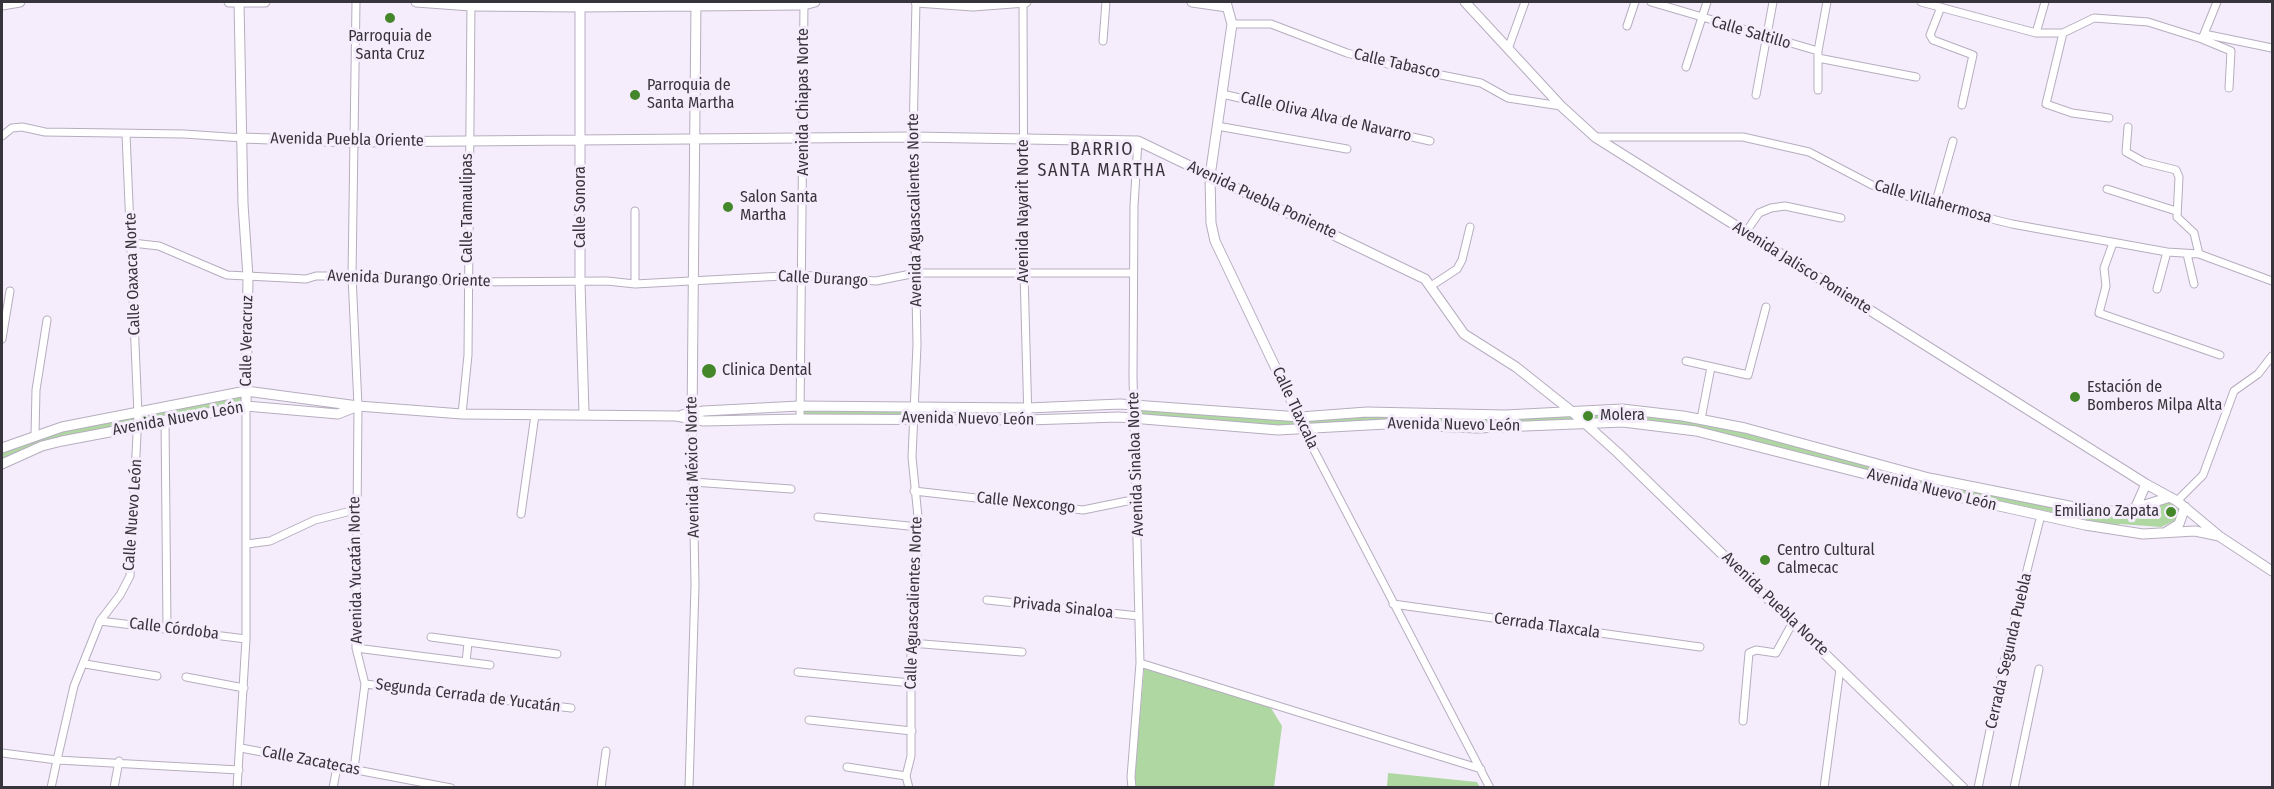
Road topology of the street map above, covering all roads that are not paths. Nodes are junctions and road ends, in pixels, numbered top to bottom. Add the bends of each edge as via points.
1 (20, 2) edge
2 (229, 2) edge
3 (238, 2) edge
4 (265, 2) edge
5 (356, 2) edge
6 (416, 2) edge
7 (815, 2) edge
8 (916, 2) edge
9 (1024, 2) edge
10 (1106, 2) edge
11 (1192, 2) edge
12 (1465, 2) edge
13 (1525, 2) edge
14 (1635, 2) edge
15 (1651, 2) edge
16 (1707, 2) edge
17 (1773, 2) edge
18 (1827, 2) edge
19 (1921, 2) edge
20 (2045, 2) edge
21 (2217, 2) edge
22 (696, 3) edge
23 (804, 3) edge
24 (471, 4) edge
25 (580, 4) edge
26 (1227, 4) edge
27 (2, 5) edge
28 (1941, 8) junction
29 (1702, 19) junction
30 (1232, 24) junction
31 (1627, 26) dead end
32 (2036, 33) junction
33 (2063, 33) junction
34 (2203, 36) junction
35 (1767, 37) junction
36 (1103, 41) dead end
37 (2272, 48) edge
38 (1508, 49) junction
39 (1818, 54) junction
40 (1686, 67) dead end
41 (1916, 77) dead end
42 (2229, 88) dead end
43 (1818, 90) dead end
44 (1222, 94) junction
45 (1756, 95) dead end
46 (1962, 105) dead end
47 (1561, 106) junction
48 (2109, 118) dead end
49 (1217, 126) junction
50 (2128, 127) dead end
51 (126, 134) junction
52 (2, 136) edge
53 (913, 137) junction
54 (1595, 137) junction
55 (243, 138) junction
56 (804, 138) junction
57 (1024, 138) junction
58 (696, 139) junction
59 (581, 141) junction
60 (1138, 141) junction
61 (1430, 141) dead end
62 (1953, 141) dead end
63 (353, 142) junction
64 (468, 142) junction
65 (1347, 149) dead end
66 (1210, 176) junction
67 (2107, 189) dead end
68 (1935, 205) junction
69 (635, 211) dead end
70 (2176, 211) junction
71 (1841, 218) dead end
72 (1470, 227) dead end
73 (1746, 232) junction
74 (132, 243) junction
75 (2113, 243) junction
76 (2167, 252) junction
77 (2187, 254) junction
78 (2199, 254) junction
79 (916, 273) junction
80 (1024, 273) junction
81 (1133, 273) junction
82 (801, 275) junction
83 (352, 276) junction
84 (248, 277) junction
85 (693, 280) junction
86 (2272, 281) edge
87 (467, 282) junction
88 (580, 282) junction
89 (635, 284) junction
90 (2194, 284) dead end
91 (1431, 286) junction
92 (2157, 289) dead end
93 (10, 291) dead end
94 (1766, 307) dead end
95 (47, 320) dead end
96 (2, 339) edge
97 (2220, 356) dead end
98 (2272, 356) edge
99 (1686, 361) dead end
100 (1711, 367) junction
101 (246, 391) junction
102 (1134, 405) junction
103 (246, 406) junction
104 (357, 406) junction
105 (799, 406) junction
106 (914, 408) junction
107 (1028, 408) junction
108 (1570, 410) junction
109 (584, 413) junction
110 (138, 414) junction
111 (462, 414) junction
112 (535, 415) junction
113 (692, 416) junction
114 (1135, 417) junction
115 (1300, 417) junction
116 (913, 418) junction
117 (165, 419) junction
118 (800, 419) junction
119 (1701, 419) junction
120 (1028, 420) junction
121 (1585, 423) junction
122 (138, 425) junction
123 (1303, 429) junction
124 (35, 435) junction
125 (2, 448) edge
126 (2, 464) edge
127 (693, 482) junction
128 (2146, 484) junction
129 (791, 489) dead end
130 (914, 491) junction
131 (1137, 499) junction
132 (2173, 499) junction
133 (2185, 507) junction
134 (2135, 509) junction
135 (355, 510) junction
136 (521, 514) dead end
137 (2041, 515) junction
138 (818, 517) dead end
139 (919, 527) junction
140 (2164, 533) junction
141 (2219, 536) junction
142 (247, 544) junction
143 (2272, 571) edge
144 (987, 600) dead end
145 (1394, 604) junction
146 (1139, 616) junction
147 (100, 621) junction
148 (1793, 622) junction
149 (167, 628) junction
150 (431, 637) dead end
151 (246, 639) junction
152 (468, 643) junction
153 (911, 643) junction
154 (1700, 647) dead end
155 (356, 648) junction
156 (1022, 652) dead end
157 (557, 654) dead end
158 (466, 662) junction
159 (1140, 663) junction
160 (85, 664) junction
161 (490, 665) dead end
162 (1840, 669) junction
163 (2039, 669) dead end
164 (798, 672) dead end
165 (157, 676) dead end
166 (186, 677) dead end
167 (911, 683) junction
168 (365, 684) junction
169 (244, 688) junction
170 (571, 708) dead end
171 (809, 720) dead end
172 (1743, 721) dead end
173 (912, 731) junction
174 (241, 748) junction
175 (606, 751) dead end
176 (2, 753) edge
177 (57, 760) junction
178 (119, 761) junction
179 (337, 767) junction
180 (847, 767) dead end
181 (354, 769) junction
182 (1481, 769) junction
183 (238, 770) junction
184 (906, 776) junction
185 (416, 785) edge
186 (51, 788) edge
187 (114, 788) edge
188 (237, 788) edge
189 (333, 788) edge
190 (451, 788) edge
191 (601, 788) edge
192 (689, 788) edge
193 (909, 788) edge
194 (1132, 788) edge
195 (1490, 788) edge
196 (1824, 788) edge
197 (1963, 788) edge
198 (1978, 788) edge
199 (2014, 788) edge

1 - 27 street
2 - 3 street
3 - 4 street
3 - 55 street, Calle Veracruz
5 - 63 street, Avenida Yucatán Norte
6 - 24 street
7 - 23 street
8 - 9 street via 973,6
8 - 53 street, Avenida Aguascalientes Norte
9 - 57 street, Avenida Nayarit Norte
10 - 36 street
11 - 26 street
12 - 38 street, Avenida Jalisco Poniente
13 - 38 street
14 - 31 street
15 - 29 street, Calle Saltillo
16 - 29 street
17 - 35 street
18 - 39 street
19 - 28 street
20 - 32 street
21 - 34 street
22 - 23 street
22 - 25 street
22 - 58 street, Avenida México Norte
23 - 56 street, Avenida Chiapas Norte
24 - 25 street
24 - 64 street, Calle Tamaulipas
25 - 59 street, Calle Sonora
26 - 30 street, Calle Tlaxcala
28 - 32 street
28 - 46 street via 1930,35 1933,40 1973,55
29 - 35 street, Calle Saltillo
29 - 40 street
30 - 44 street, Calle Tlaxcala
30 - 47 street, Calle Tabasco via 1270,24 1347,53 1481,82 1508,98
32 - 33 street
33 - 34 street via 2094,18 2148,22
33 - 48 street via 2046,104
34 - 37 street
34 - 42 street via 2231,51
35 - 39 street, Calle Saltillo
35 - 45 street
38 - 47 street, Avenida Jalisco Poniente
39 - 41 street, Calle Saltillo
39 - 43 street
44 - 49 street, Calle Tlaxcala
44 - 61 street, Calle Oliva Alva de Navarro
47 - 54 street, Avenida Jalisco Poniente
49 - 65 street
49 - 66 street, Calle Tlaxcala
50 - 70 street via 2126,152 2144,162 2176,170
51 - 52 street, Avenida Puebla Oriente via 45,132 22,127 12,128
51 - 55 street, Avenida Puebla Oriente
51 - 74 street, Calle Oaxaca Norte
53 - 56 street, Avenida Puebla Poniente
53 - 57 street, Avenida Puebla Poniente
53 - 79 street, Avenida Aguascalientes Norte
54 - 68 street, Calle Villahermosa via 1743,137 1809,152 1872,185
54 - 73 street, Avenida Jalisco Poniente
55 - 63 street, Avenida Puebla Oriente
55 - 84 street, Calle Veracruz
56 - 58 street, Avenida Puebla Poniente
56 - 82 street, Avenida Chiapas Norte
57 - 60 street, Avenida Puebla Poniente
57 - 80 street, Avenida Nayarit Norte
58 - 59 street, Avenida Puebla Oriente
58 - 85 street, Avenida México Norte
59 - 64 street, Avenida Puebla Oriente
59 - 88 street, Calle Sonora
60 - 66 street, Avenida Puebla Poniente
60 - 81 street, Avenida Sinaloa Norte
62 - 68 street
63 - 64 street, Avenida Puebla Oriente
63 - 83 street, Avenida Yucatán Norte
64 - 87 street, Calle Tamaulipas
66 - 91 street, Avenida Puebla Poniente via 1420,275
66 - 115 street, Calle Tlaxcala via 1209,212 1215,241
67 - 70 street
68 - 75 street, Calle Villahermosa
69 - 89 street
70 - 78 street via 2178,221 2194,233
71 - 73 street via 1785,206 1771,208 1759,213
72 - 91 street via 1457,268
73 - 128 street, Avenida Jalisco Poniente
74 - 84 street, Avenida Durango Oriente via 159,246 227,275
74 - 110 street, Calle Oaxaca Norte
75 - 76 street, Calle Villahermosa
75 - 97 street via 2104,268 2106,286 2099,313
76 - 77 street, Calle Villahermosa
76 - 92 street
77 - 78 street, Calle Villahermosa
77 - 90 street
78 - 86 street, Calle Villahermosa
79 - 80 street, Calle Durango
79 - 82 street, Calle Durango via 876,282
79 - 106 street, Avenida Aguascalientes Norte
80 - 81 street, Calle Durango
80 - 107 street, Avenida Nayarit Norte
81 - 102 street, Avenida Sinaloa Norte
82 - 85 street, Calle Durango
82 - 105 street, Avenida Chiapas Norte
83 - 84 street, Avenida Durango Oriente
83 - 87 street, Avenida Durango Oriente
83 - 104 street, Avenida Yucatán Norte
84 - 101 street, Calle Veracruz
85 - 89 street, Avenida Durango Oriente
85 - 113 street, Avenida México Norte
87 - 88 street, Avenida Durango Oriente
87 - 111 street, Calle Tamaulipas via 468,355
88 - 89 street, Avenida Durango Oriente
88 - 109 street, Calle Sonora
91 - 108 street, Avenida Puebla Poniente via 1464,334 1516,367
93 - 96 street
94 - 100 street via 1748,375
95 - 124 street via 36,390
98 - 132 street via 2258,375 2234,391 2203,475
99 - 100 street
100 - 119 street
101 - 103 street, Calle Veracruz
101 - 104 street, Avenida Nuevo León
101 - 110 street, Avenida Nuevo León
102 - 107 street, Avenida Nuevo León
102 - 114 street, Avenida Sinaloa Norte
102 - 115 street, Avenida Nuevo León
103 - 104 street, Avenida Nuevo León via 338,414
103 - 117 street, Avenida Nuevo León
103 - 142 street, Calle Veracruz
104 - 111 street, Avenida Nuevo León
104 - 135 street, Avenida Yucatán Norte
105 - 106 street, Avenida Nuevo León
105 - 113 street, Avenida Nuevo León
105 - 118 street, Avenida Chiapas Norte
106 - 107 street, Avenida Nuevo León
106 - 116 street, Avenida Aguascalientes Norte
107 - 120 street, Avenida Nayarit Norte
108 - 115 street, Avenida Nuevo León via 1505,415 1367,412
108 - 119 street, Avenida Nuevo León via 1622,409
108 - 121 street, Avenida Puebla Poniente
109 - 112 street, Avenida Nuevo León
109 - 113 street, Avenida Nuevo León
110 - 122 street, Calle Nuevo León
110 - 124 street, Avenida Nuevo León
111 - 112 street, Avenida Nuevo León
112 - 136 street
113 - 118 street, Avenida Nuevo León via 704,421
113 - 127 street, Avenida México Norte
114 - 120 street, Avenida Nuevo León
114 - 123 street, Avenida Nuevo León
114 - 131 street, Avenida Sinaloa Norte
115 - 123 street, Calle Tlaxcala
116 - 118 street, Avenida Nuevo León
116 - 120 street, Avenida Nuevo León
116 - 130 street, Calle Aguascalientes Norte
117 - 122 street, Avenida Nuevo León
117 - 149 street
119 - 134 street, Avenida Nuevo León via 1968,487 2104,512
121 - 123 street, Avenida Nuevo León via 1477,428 1386,424
121 - 137 street, Avenida Nuevo León via 1623,422 1696,431
121 - 148 street, Avenida Puebla Norte
122 - 126 street, Avenida Nuevo León via 42,446
122 - 147 street, Calle Nuevo León via 130,576
123 - 145 street, Calle Tlaxcala
124 - 125 street, Avenida Nuevo León
127 - 129 street
127 - 192 street, Avenida México Norte via 695,585
128 - 132 street, Avenida Jalisco Poniente
128 - 134 street
130 - 131 street, Calle Nexcongo via 1083,510
130 - 139 street, Calle Aguascalientes Norte
131 - 146 street, Avenida Sinaloa Norte
132 - 133 street, Avenida Jalisco Poniente
132 - 134 street, Avenida Nuevo León
133 - 140 street via 2179,524
133 - 141 street, Avenida Jalisco Poniente
135 - 142 street via 315,520 270,541
135 - 155 street, Avenida Yucatán Norte
137 - 140 street, Avenida Nuevo León via 2125,532
137 - 198 street, Cerrada Segunda Puebla
138 - 139 street
139 - 153 street, Calle Aguascalientes Norte
140 - 141 street, Avenida Nuevo León via 2205,532
141 - 143 street, Avenida Jalisco Poniente
142 - 151 street, Calle Veracruz
144 - 146 street, Privada Sinaloa
145 - 154 street, Cerrada Tlaxcala
145 - 182 street, Calle Tlaxcala
146 - 159 street, Avenida Sinaloa Norte
147 - 149 street, Calle Córdoba
147 - 160 street, Calle Nuevo León
148 - 162 street, Avenida Puebla Norte
148 - 172 street via 1776,653 1749,653
149 - 151 street, Calle Córdoba
150 - 152 street
151 - 169 street, Calle Veracruz
152 - 157 street
152 - 158 street
153 - 156 street
153 - 167 street, Calle Aguascalientes Norte
155 - 158 street
155 - 168 street, Avenida Yucatán Norte
158 - 161 street
159 - 182 street
159 - 194 street, Avenida Sinaloa Norte
160 - 165 street
160 - 177 street, Calle Nuevo León via 74,686
162 - 196 street
162 - 197 street, Avenida Puebla Norte
163 - 199 street
164 - 167 street
166 - 169 street
167 - 173 street, Calle Aguascalientes Norte
168 - 170 street, Segunda Cerrada de Yucatán
168 - 181 street, Avenida Yucatán Norte
169 - 174 street, Calle Veracruz
171 - 173 street
173 - 184 street, Calle Aguascalientes Norte
174 - 179 street, Calle Zacatecas
174 - 183 street, Calle Veracruz
175 - 191 street
176 - 177 street
177 - 178 street
177 - 186 street, Calle Nuevo León
178 - 183 street
178 - 187 street
179 - 181 street, Calle Zacatecas
179 - 189 street
180 - 184 street
181 - 185 street, Calle Zacatecas
182 - 195 street, Calle Tlaxcala
183 - 188 street, Calle Veracruz
184 - 193 street, Calle Aguascalientes Norte
185 - 190 street, Calle Zacatecas

